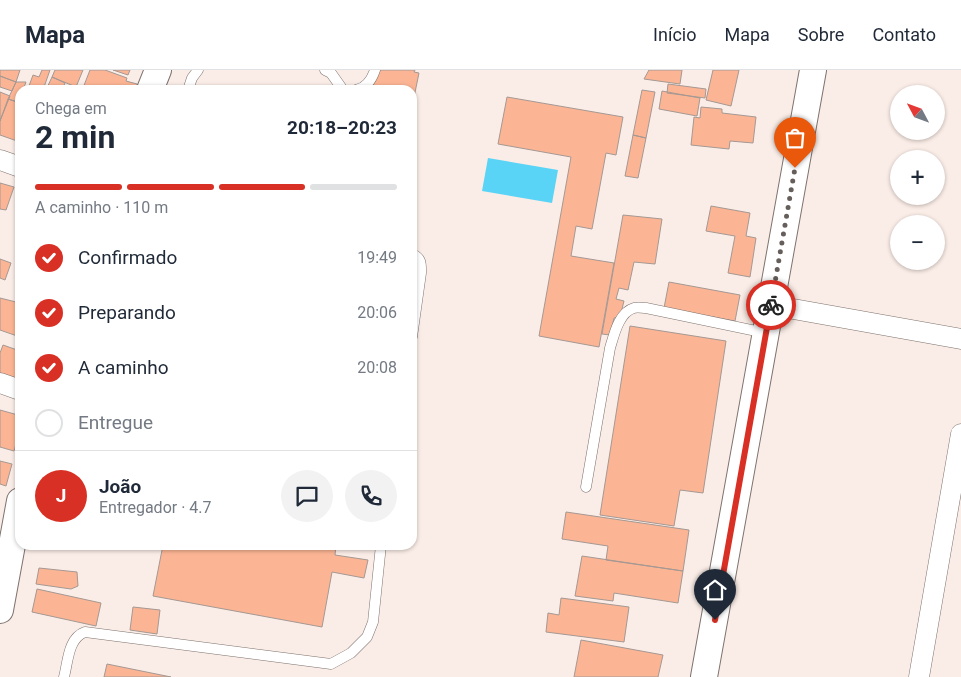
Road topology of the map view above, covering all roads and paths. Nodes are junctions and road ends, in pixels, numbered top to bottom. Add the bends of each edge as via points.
1 (158, 70) edge
2 (198, 70) edge
3 (325, 70) edge
4 (375, 70) edge
5 (812, 70) edge
6 (152, 85) edge
7 (190, 85) edge
8 (339, 85) edge
9 (364, 85) edge
10 (0, 160) edge
11 (15, 165) edge
12 (417, 256) edge
13 (417, 301) edge
14 (771, 305) junction
15 (766, 334) junction
16 (961, 339) edge
17 (0, 383) edge
18 (15, 388) edge
19 (961, 434) edge
20 (586, 487) dead end
21 (15, 532) edge
22 (380, 550) edge
23 (0, 610) edge
24 (64, 677) edge
25 (704, 677) edge
26 (919, 677) edge

1 - 6 street
2 - 7 lane
3 - 8 lane
4 - 9 lane
5 - 14 street
10 - 11 street
12 - 13 lane via 421,263
14 - 15 street
14 - 16 street
15 - 20 lane via 646,308 626,312 615,330 610,348
15 - 25 street
17 - 18 street
19 - 26 street
21 - 23 street
22 - 24 lane via 373,622 367,637 351,653 331,664 85,632 74,640

